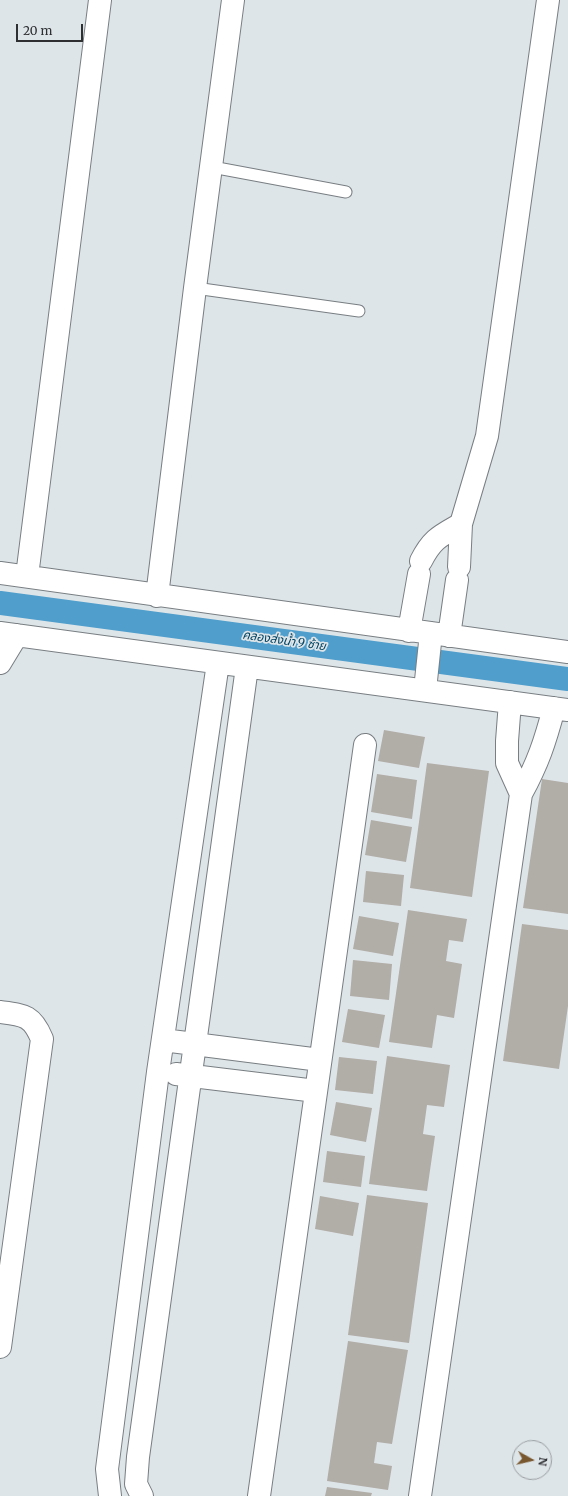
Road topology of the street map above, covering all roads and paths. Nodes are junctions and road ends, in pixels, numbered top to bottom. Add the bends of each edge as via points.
1 (100, 0) edge
2 (233, 0) edge
3 (548, 0) edge
4 (212, 166) junction
5 (346, 192) dead end
6 (194, 288) junction
7 (359, 311) dead end
8 (461, 524) junction
9 (0, 573) edge
10 (26, 576) junction
11 (157, 596) junction
12 (410, 631) junction
13 (9, 634) edge
14 (436, 640) junction
15 (568, 652) edge
16 (0, 663) edge
17 (218, 663) junction
18 (247, 666) junction
19 (425, 688) junction
20 (510, 702) junction
21 (561, 709) edge
22 (364, 745) dead end
23 (203, 760) junction
24 (233, 764) junction
25 (521, 794) junction
26 (0, 1012) edge
27 (163, 1040) junction
28 (194, 1045) junction
29 (320, 1060) junction
30 (158, 1072) junction
31 (190, 1075) junction
32 (316, 1091) junction
33 (0, 1347) edge
34 (110, 1496) edge
35 (142, 1496) edge
36 (259, 1496) edge
37 (420, 1496) edge

1 - 10 street
2 - 4 street
3 - 8 street via 487,436
4 - 5 lane
4 - 6 street
6 - 7 lane
6 - 11 street
8 - 12 street via 428,546 420,568
8 - 14 street via 458,573
9 - 10 street
10 - 11 street
11 - 12 street
12 - 14 street
13 - 16 street
13 - 17 street
14 - 15 street
14 - 19 street
17 - 18 street
17 - 23 street
18 - 19 street
18 - 24 street
19 - 20 street
20 - 21 street
20 - 25 street via 507,763
21 - 25 street via 536,768
22 - 29 street
23 - 24 street
23 - 27 street
24 - 28 street
25 - 37 street
26 - 33 street via 20,1014 32,1020 42,1038
27 - 28 street
27 - 30 street
28 - 29 street
28 - 31 street
29 - 32 street
30 - 31 street
30 - 34 street via 107,1469
31 - 32 street
31 - 35 street via 138,1457 136,1484
32 - 36 street

